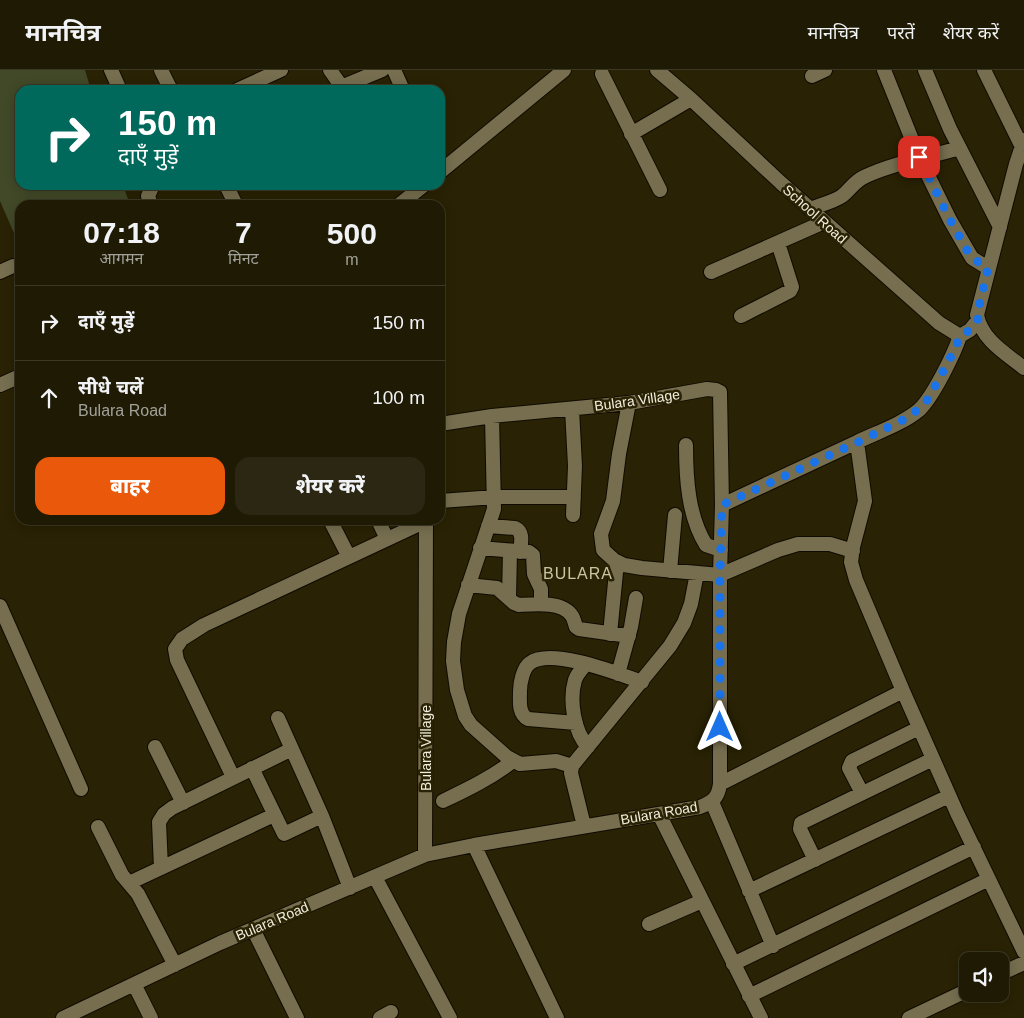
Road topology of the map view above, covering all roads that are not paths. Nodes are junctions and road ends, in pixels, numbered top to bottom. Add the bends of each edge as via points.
1 (111, 70) edge
2 (161, 70) edge
3 (282, 70) edge
4 (330, 70) edge
5 (382, 70) edge
6 (394, 70) edge
7 (564, 70) edge
8 (658, 70) edge
9 (884, 70) edge
10 (925, 70) edge
11 (984, 70) edge
12 (602, 74) dead end
13 (118, 85) edge
14 (168, 85) edge
15 (248, 85) edge
16 (338, 85) edge
17 (349, 85) edge
18 (401, 85) edge
19 (691, 99) junction
20 (631, 134) junction
21 (1023, 143) edge
22 (959, 148) junction
23 (920, 160) junction
24 (445, 168) edge
25 (418, 190) edge
26 (660, 190) dead end
27 (405, 200) edge
28 (810, 210) junction
29 (824, 222) junction
30 (1000, 227) junction
31 (778, 243) junction
32 (988, 268) junction
33 (711, 272) dead end
34 (741, 316) dead end
35 (978, 320) junction
36 (960, 336) junction
37 (1024, 368) edge
38 (15, 378) edge
39 (0, 385) edge
40 (629, 403) junction
41 (572, 409) junction
42 (492, 416) junction
43 (445, 423) edge
44 (858, 442) junction
45 (686, 445) dead end
46 (495, 497) junction
47 (574, 497) junction
48 (445, 501) edge
49 (722, 505) junction
50 (573, 515) dead end
51 (675, 515) dead end
52 (333, 525) edge
53 (380, 525) edge
54 (417, 525) edge
55 (426, 525) edge
56 (488, 526) junction
57 (387, 539) junction
58 (480, 548) junction
59 (720, 550) junction
60 (515, 551) junction
61 (852, 551) junction
62 (349, 557) junction
63 (617, 562) junction
64 (670, 570) junction
65 (697, 573) junction
66 (720, 575) junction
67 (468, 586) junction
68 (509, 598) junction
69 (636, 598) dead end
70 (541, 604) junction
71 (0, 606) edge
72 (610, 634) junction
73 (629, 636) junction
74 (586, 664) junction
75 (618, 674) junction
76 (642, 682) junction
77 (903, 691) junction
78 (278, 718) dead end
79 (576, 723) junction
80 (919, 728) junction
81 (155, 747) dead end
82 (588, 747) junction
83 (292, 748) junction
84 (933, 759) junction
85 (513, 760) junction
86 (572, 766) junction
87 (252, 768) junction
88 (233, 777) junction
89 (720, 784) junction
90 (81, 789) dead end
91 (862, 793) junction
92 (949, 796) junction
93 (443, 801) dead end
94 (712, 802) junction
95 (183, 803) junction
96 (659, 814) junction
97 (274, 815) junction
98 (322, 816) junction
99 (584, 826) junction
100 (98, 827) dead end
101 (474, 845) junction
102 (974, 847) junction
103 (425, 855) junction
104 (815, 860) junction
105 (161, 868) junction
106 (375, 877) junction
107 (988, 878) junction
108 (129, 883) junction
109 (350, 888) junction
110 (749, 891) junction
111 (702, 902) junction
112 (649, 924) dead end
113 (253, 929) junction
114 (773, 946) junction
115 (1024, 952) edge
116 (1024, 963) edge
117 (733, 964) junction
118 (175, 965) junction
119 (1009, 970) edge
120 (134, 984) junction
121 (959, 994) edge
122 (750, 996) junction
123 (63, 1018) edge
124 (151, 1018) edge
125 (297, 1018) edge
126 (450, 1018) edge
127 (557, 1018) edge
128 (760, 1018) edge
129 (909, 1018) edge

1 - 13 street
2 - 14 street
3 - 15 street
4 - 16 street
5 - 17 street
6 - 18 street
7 - 24 street
8 - 19 street, School Road
9 - 23 street
10 - 22 street
11 - 21 street
12 - 20 street
19 - 20 street
19 - 28 street, School Road
20 - 26 street
21 - 30 street
22 - 23 street
22 - 30 street
23 - 28 street via 909,160 869,175 854,183 844,195
23 - 32 street via 968,252
25 - 27 street
28 - 29 street, School Road
29 - 31 street
29 - 36 street, School Road via 938,323
30 - 32 street
31 - 33 street
31 - 34 street via 792,287 790,291
32 - 35 street
35 - 36 street
35 - 37 street via 982,332 992,343
36 - 44 street via 928,399 919,409
38 - 39 street
40 - 41 street, Bulara Village
40 - 49 street, Bulara Village via 707,389 720,392
40 - 63 street via 613,501 601,534 603,550
41 - 42 street, Bulara Village
41 - 47 street
42 - 43 street, Bulara Village
42 - 46 street
44 - 49 street
44 - 61 street via 865,501
45 - 59 street via 688,490 697,524 706,546
46 - 47 street
46 - 48 street
46 - 56 street
47 - 50 street
49 - 59 street
51 - 64 street
52 - 62 street
53 - 57 street
54 - 57 street
55 - 103 street, Bulara Village
56 - 58 street
56 - 60 street via 519,530 522,534
57 - 62 street
58 - 60 street
58 - 67 street
59 - 66 street
60 - 68 street
60 - 70 street via 533,555
61 - 66 street via 830,544 798,544
61 - 77 street via 856,580
62 - 88 street via 204,625 182,639 176,649 177,660
63 - 64 street via 624,566
63 - 72 street
64 - 65 street
65 - 66 street
65 - 76 street via 684,623
66 - 89 street
67 - 68 street via 491,586
67 - 85 street via 458,614 454,642 457,690 471,725
68 - 70 street via 519,605
69 - 73 street
70 - 72 street via 567,611 579,629 589,628
71 - 90 street
72 - 73 street
73 - 75 street
74 - 75 street
74 - 79 street via 574,682
74 - 79 street via 565,659 531,661 520,685 520,710 524,717
75 - 76 street
76 - 82 street
77 - 80 street
77 - 89 street
78 - 83 street
79 - 82 street via 579,735
80 - 84 street
80 - 91 street via 849,765
81 - 95 street
82 - 86 street
83 - 87 street
83 - 98 street
84 - 91 street
84 - 92 street
85 - 86 street via 528,765 556,761
85 - 93 street via 500,772
86 - 99 street
87 - 88 street
87 - 97 street
88 - 95 street
89 - 94 street, Bulara Road via 719,794
91 - 104 street via 801,823 800,829
92 - 102 street
92 - 104 street
94 - 96 street, Bulara Road
94 - 110 street
95 - 105 street via 164,814 159,822
96 - 99 street, Bulara Road
96 - 111 street
97 - 98 street via 284,834
97 - 105 street
98 - 109 street
99 - 101 street, Bulara Road
100 - 108 street
101 - 103 street, Bulara Road
101 - 127 street
102 - 107 street
102 - 114 street
103 - 106 street, Bulara Road
104 - 110 street
105 - 108 street
106 - 109 street, Bulara Road
106 - 126 street
107 - 115 street
107 - 122 street
108 - 118 street
109 - 113 street, Bulara Road
110 - 114 street
111 - 112 street
111 - 117 street
113 - 118 street, Bulara Road
113 - 125 street
114 - 117 street
116 - 119 street
117 - 122 street
118 - 120 street, Bulara Road
120 - 123 street, Bulara Road
120 - 124 street
121 - 129 street
122 - 128 street

